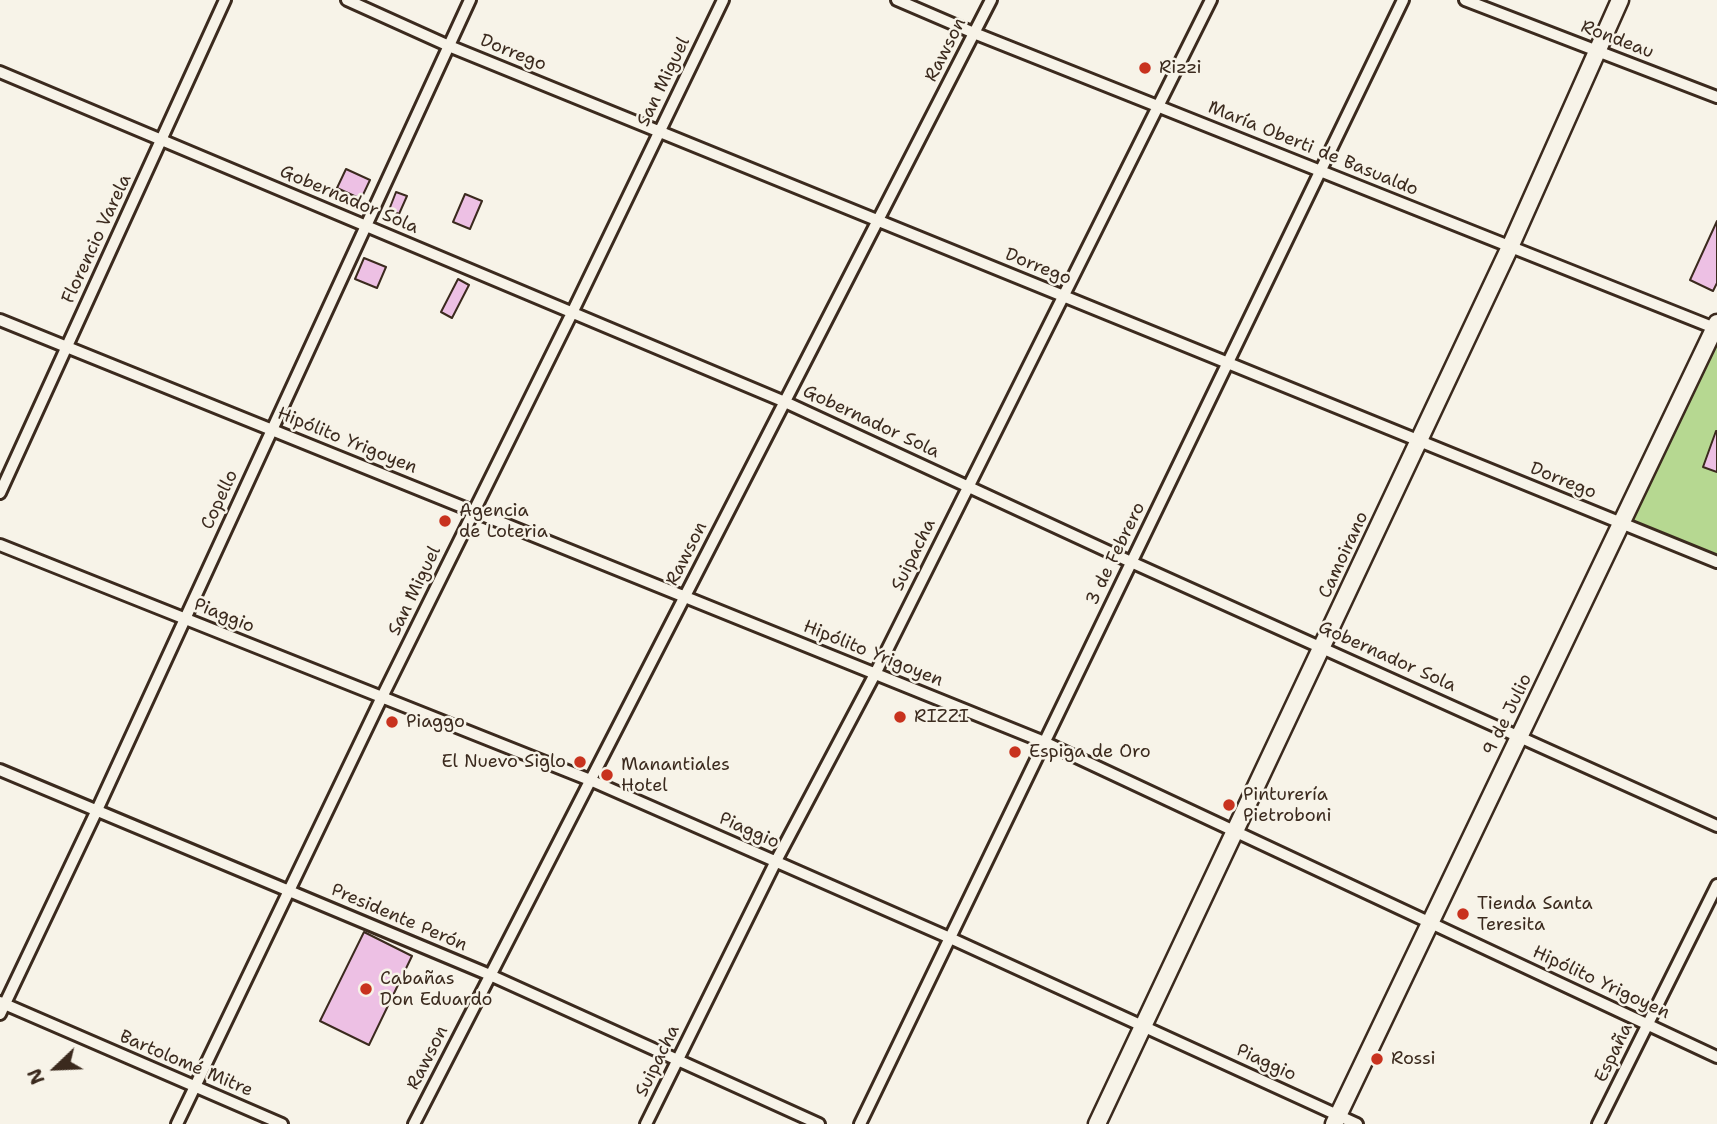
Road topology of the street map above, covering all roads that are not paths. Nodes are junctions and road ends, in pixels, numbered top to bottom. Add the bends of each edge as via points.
1 (226, 0) edge
2 (470, 0) edge
3 (723, 0) edge
4 (897, 0) edge
5 (991, 0) edge
6 (1210, 0) edge
7 (1403, 0) edge
8 (1465, 0) edge
9 (1620, 0) edge
10 (352, 1) edge
11 (974, 33) junction
12 (449, 46) junction
13 (1597, 51) junction
14 (0, 72) edge
15 (1717, 97) edge
16 (1157, 106) junction
17 (660, 132) junction
18 (161, 140) junction
19 (1320, 171) junction
20 (878, 220) junction
21 (366, 226) junction
22 (1510, 247) junction
23 (1062, 296) junction
24 (572, 313) junction
25 (0, 320) edge
26 (1716, 327) edge
27 (66, 347) junction
28 (1227, 363) junction
29 (785, 402) junction
30 (272, 430) junction
31 (1419, 441) junction
32 (967, 486) junction
33 (0, 492) edge
34 (474, 512) junction
35 (1621, 523) junction
36 (0, 545) edge
37 (1131, 562) junction
38 (1717, 562) edge
39 (685, 596) junction
40 (185, 619) junction
41 (1322, 647) junction
42 (874, 674) junction
43 (382, 697) junction
44 (1520, 736) junction
45 (1044, 743) junction
46 (0, 770) edge
47 (590, 780) junction
48 (97, 810) junction
49 (1717, 826) edge
50 (1236, 832) junction
51 (776, 861) junction
52 (1717, 885) edge
53 (289, 891) junction
54 (1430, 923) junction
55 (950, 938) junction
56 (490, 975) junction
57 (2, 1006) edge
58 (1648, 1025) junction
59 (1143, 1026) junction
60 (1717, 1057) edge
61 (677, 1060) junction
62 (196, 1087) junction
63 (1336, 1120) edge
64 (177, 1124) edge
65 (282, 1124) edge
66 (414, 1124) edge
67 (646, 1124) edge
68 (819, 1124) edge
69 (860, 1124) edge
70 (1097, 1124) edge
71 (1357, 1124) edge
72 (1598, 1124) edge

1 - 18 street, Florencio Varela
2 - 12 street, Copello
3 - 17 street, San Miguel
4 - 11 street, María Oberti de Basualdo
5 - 11 street, Rawson
6 - 16 street, Suipacha
7 - 19 street, 3 de Febrero
8 - 13 street, Rondeau
9 - 13 street, Camoirano
10 - 12 street, Dorrego
11 - 16 street, María Oberti de Basualdo
11 - 20 street, Rawson
12 - 17 street, Dorrego
12 - 21 street, Copello
13 - 15 street, Rondeau
13 - 22 street, Camoirano
14 - 18 street, Gobernador Sola
16 - 19 street, María Oberti de Basualdo
16 - 23 street, Suipacha
17 - 20 street, Dorrego
17 - 24 street, San Miguel
18 - 21 street, Gobernador Sola
18 - 27 street, Florencio Varela
19 - 22 street, María Oberti de Basualdo
19 - 28 street, 3 de Febrero
20 - 23 street, Dorrego
20 - 29 street, Rawson
21 - 24 street, Gobernador Sola
21 - 30 street, Copello
22 - 26 street, María Oberti de Basualdo
22 - 31 street, Camoirano
23 - 28 street, Dorrego
23 - 32 street, Suipacha
24 - 29 street, Gobernador Sola
24 - 34 street, San Miguel
25 - 27 street, Hipólito Yrigoyen
26 - 35 street, 9 de Julio
27 - 30 street, Hipólito Yrigoyen
27 - 33 street, Florencio Varela
28 - 31 street, Dorrego
28 - 37 street, 3 de Febrero
29 - 32 street, Gobernador Sola
29 - 39 street, Rawson
30 - 34 street, Hipólito Yrigoyen
30 - 40 street, Copello
31 - 35 street, Dorrego
31 - 41 street, Camoirano
32 - 37 street, Gobernador Sola
32 - 42 street, Suipacha
34 - 39 street, Hipólito Yrigoyen
34 - 43 street, San Miguel
35 - 38 street, Dorrego
35 - 44 street, 9 de Julio
36 - 40 street, Piaggio
37 - 41 street, Gobernador Sola
37 - 45 street, 3 de Febrero
39 - 42 street, Hipólito Yrigoyen
39 - 47 street, Rawson
40 - 43 street, Piaggio
40 - 48 street, Copello
41 - 44 street, Gobernador Sola
41 - 50 street, Camoirano
42 - 45 street, Hipólito Yrigoyen
42 - 51 street, Suipacha
43 - 47 street, Piaggio
43 - 53 street, San Miguel
44 - 49 street, Gobernador Sola
44 - 54 street, 9 de Julio
45 - 50 street, Hipólito Yrigoyen
45 - 55 street, 3 de Febrero
46 - 48 street, Presidente Perón
47 - 51 street, Piaggio
47 - 56 street, Rawson
48 - 53 street, Presidente Perón
48 - 57 street, Copello
50 - 54 street, Hipólito Yrigoyen
50 - 59 street, Camoirano
51 - 55 street, Piaggio
51 - 61 street, Suipacha
52 - 58 street, España
53 - 56 street, Presidente Perón
53 - 62 street, San Miguel
54 - 58 street, Hipólito Yrigoyen
54 - 63 street, 9 de Julio
55 - 59 street, Piaggio
55 - 69 street, 3 de Febrero
56 - 61 street, Presidente Perón
56 - 66 street, Rawson
57 - 62 street, Bartolomé Mitre
58 - 60 street, Hipólito Yrigoyen
58 - 72 street, España
59 - 63 street, Piaggio
59 - 70 street, Camoirano
61 - 67 street, Suipacha
61 - 68 street, Presidente Perón
62 - 64 street, San Miguel
62 - 65 street, Bartolomé Mitre
63 - 71 street, Piaggio

